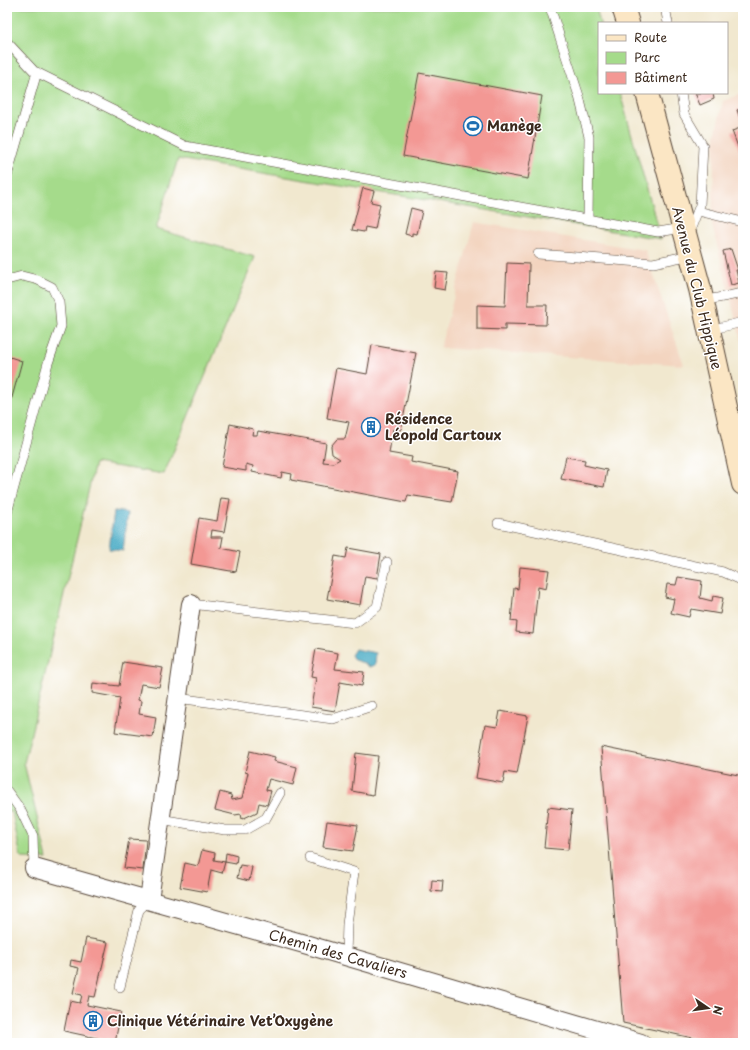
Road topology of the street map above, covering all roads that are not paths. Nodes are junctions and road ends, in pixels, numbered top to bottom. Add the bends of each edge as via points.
1 (550, 7) edge
2 (623, 7) edge
3 (665, 7) edge
4 (628, 22) edge
5 (668, 22) edge
6 (7, 42) edge
7 (37, 72) junction
8 (647, 94) edge
9 (681, 94) edge
10 (7, 176) edge
11 (698, 211) junction
12 (588, 219) junction
13 (743, 222) edge
14 (687, 241) junction
15 (538, 254) dead end
16 (7, 280) edge
17 (743, 293) edge
18 (702, 301) junction
19 (743, 322) edge
20 (708, 330) junction
21 (743, 484) edge
22 (7, 513) edge
23 (498, 523) dead end
24 (387, 562) dead end
25 (743, 581) edge
26 (191, 604) joint
27 (177, 698) junction
28 (372, 706) dead end
29 (7, 791) edge
30 (280, 792) dead end
31 (160, 819) junction
32 (310, 858) dead end
33 (34, 868) joint
34 (148, 900) junction
35 (346, 956) junction
36 (120, 987) dead end
37 (641, 1043) edge

1 - 12 lane via 579,96 588,137
2 - 4 main road
3 - 5 lane
6 - 7 lane
7 - 10 lane
7 - 12 lane via 185,146
8 - 14 main road, Avenue du Club Hippique
9 - 11 lane via 684,114 703,146
11 - 13 lane
11 - 14 lane
12 - 14 lane via 658,232
14 - 15 lane via 653,264
14 - 18 main road, Avenue du Club Hippique
16 - 22 lane via 22,276 52,287 59,302 61,326 48,363
17 - 18 lane
18 - 20 main road, Avenue du Club Hippique
19 - 20 lane
20 - 21 main road, Avenue du Club Hippique
23 - 25 lane via 723,572
24 - 26 lane via 377,607 355,623
26 - 27 street
27 - 28 lane via 333,719
27 - 31 street
29 - 33 lane via 20,809 33,836
30 - 31 lane via 266,818 245,830 225,830
31 - 34 street
32 - 35 lane via 354,872 347,924
33 - 34 street, Chemin des Cavaliers
34 - 35 street, Chemin des Cavaliers
34 - 36 lane via 139,910
35 - 37 street, Chemin des Cavaliers

